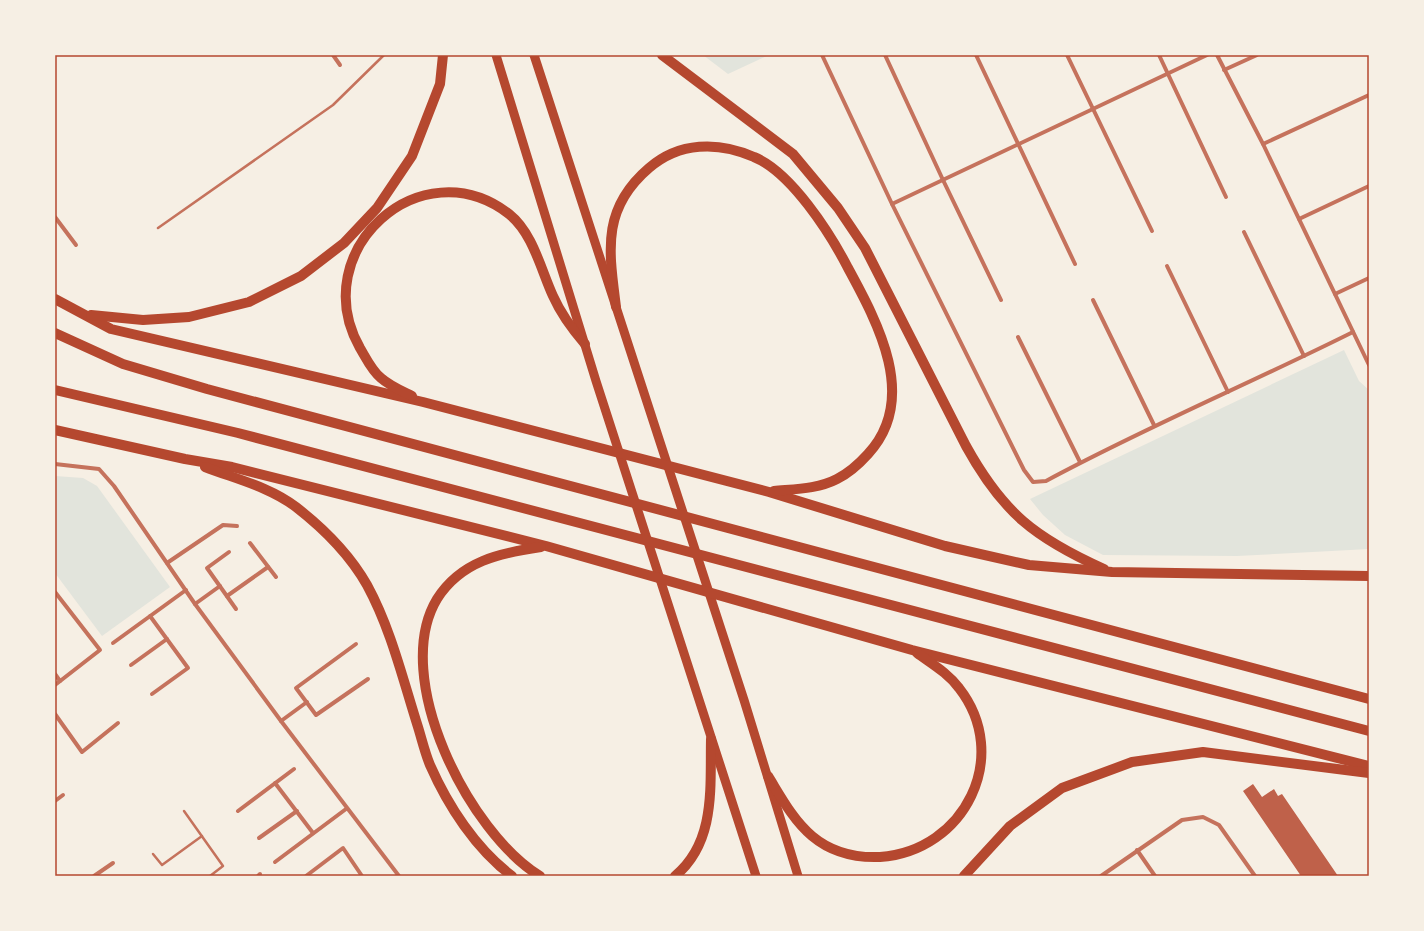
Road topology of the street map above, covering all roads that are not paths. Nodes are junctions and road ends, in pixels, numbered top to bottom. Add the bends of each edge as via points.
1 (333, 55) edge
2 (384, 55) edge
3 (443, 55) edge
4 (496, 55) edge
5 (534, 55) edge
6 (662, 55) edge
7 (822, 55) edge
8 (885, 55) edge
9 (976, 55) edge
10 (1067, 55) edge
11 (1159, 55) edge
12 (1207, 55) edge
13 (1217, 55) edge
14 (1256, 55) edge
15 (340, 65) dead end
16 (1224, 70) junction
17 (1168, 74) junction
18 (1369, 94) edge
19 (1093, 110) junction
20 (1019, 144) junction
21 (1263, 144) junction
22 (943, 180) junction
23 (1369, 186) edge
24 (1226, 197) dead end
25 (892, 204) junction
26 (55, 218) edge
27 (1299, 219) junction
28 (158, 228) dead end
29 (1152, 231) dead end
30 (1244, 232) dead end
31 (76, 245) dead end
32 (1075, 264) dead end
33 (1167, 266) dead end
34 (1369, 278) edge
35 (1335, 294) junction
36 (55, 299) edge
37 (1001, 300) dead end
38 (1093, 300) dead end
39 (616, 307) junction
40 (84, 314) junction
41 (1353, 332) junction
42 (55, 333) edge
43 (1018, 337) dead end
44 (585, 344) junction
45 (1304, 356) junction
46 (1369, 365) edge
47 (55, 390) edge
48 (1228, 392) junction
49 (423, 402) junction
50 (1154, 425) junction
51 (55, 430) edge
52 (185, 459) junction
53 (1080, 462) junction
54 (55, 464) edge
55 (769, 492) junction
56 (238, 526) dead end
57 (250, 543) dead end
58 (546, 546) junction
59 (229, 552) dead end
60 (167, 563) junction
61 (268, 567) junction
62 (1112, 572) junction
63 (1369, 575) edge
64 (276, 577) dead end
65 (220, 586) junction
66 (186, 590) junction
67 (55, 592) edge
68 (226, 596) junction
69 (195, 604) junction
70 (236, 609) dead end
71 (150, 616) junction
72 (167, 639) junction
73 (113, 643) dead end
74 (356, 644) dead end
75 (912, 650) junction
76 (131, 666) dead end
77 (55, 674) edge
78 (368, 678) dead end
79 (60, 681) junction
80 (55, 685) edge
81 (152, 694) dead end
82 (1369, 699) edge
83 (306, 702) junction
84 (55, 714) edge
85 (281, 721) junction
86 (118, 723) dead end
87 (1369, 731) edge
88 (711, 739) junction
89 (1369, 766) edge
90 (294, 769) dead end
91 (1369, 773) edge
92 (768, 776) junction
93 (275, 783) junction
94 (63, 795) dead end
95 (55, 801) edge
96 (346, 808) junction
97 (238, 810) dead end
98 (184, 811) dead end
99 (297, 811) junction
100 (313, 833) junction
101 (202, 836) junction
102 (258, 838) dead end
103 (1137, 850) junction
104 (153, 854) dead end
105 (113, 862) dead end
106 (275, 862) dead end
107 (396, 875) edge
108 (94, 876) edge
109 (210, 876) edge
110 (306, 876) edge
111 (362, 876) edge
112 (512, 876) edge
113 (540, 876) edge
114 (675, 876) edge
115 (756, 876) edge
116 (798, 876) edge
117 (964, 876) edge
118 (1101, 876) edge
119 (1155, 876) edge
120 (1255, 876) edge

1 - 15 street
2 - 28 lane via 332,105
3 - 40 highway via 440,84 412,156 377,208 344,243 301,276 248,302 189,317 143,320
4 - 44 highway
5 - 39 highway
6 - 62 highway via 793,154 838,208 866,248 966,446 982,476 998,498 1042,536 1069,553
7 - 25 street
8 - 22 street
9 - 20 street
10 - 19 street
11 - 17 street
12 - 17 street
13 - 16 street
14 - 16 street
16 - 21 street
17 - 19 street
17 - 24 street
18 - 21 street
19 - 20 street
19 - 29 street
20 - 22 street
20 - 32 street
21 - 27 street
22 - 25 street
22 - 37 street
23 - 27 street
25 - 53 street via 1024,470 1034,482 1046,481
26 - 31 street
27 - 35 street
30 - 45 street
33 - 48 street
34 - 35 street
35 - 41 street
36 - 40 highway
38 - 50 street
39 - 55 highway via 609,250 614,221 623,197 637,178 657,161 678,151 705,145 728,148 755,157 773,170 809,206 838,247 878,326 889,362 893,393 889,419 876,445 858,464 836,479 818,485
39 - 92 highway
40 - 49 highway via 111,328
41 - 45 street
41 - 46 street
42 - 82 highway via 123,364 207,389
43 - 53 street
44 - 49 highway via 560,310 537,256 523,230 511,216 497,205 462,194 442,193 420,197 392,210 367,232 356,249 348,270 346,292 354,337 366,359 380,378
44 - 88 highway
45 - 48 street
47 - 87 highway via 238,433
48 - 50 street
49 - 55 highway
50 - 53 street
51 - 52 highway
52 - 58 highway via 232,467
52 - 112 highway via 269,490 295,506 318,525 355,566 380,614 430,764 447,798 487,853
54 - 60 street via 99,469 114,486
55 - 62 highway via 945,546 1029,565
56 - 60 street via 223,525
57 - 61 street
58 - 75 highway
58 - 113 highway via 500,554 479,561 464,571 438,599 428,618 423,642 424,673 444,753 483,821 508,848
59 - 65 street via 207,568
60 - 66 street
61 - 64 street
61 - 68 street
62 - 63 highway
65 - 68 street
65 - 69 street
66 - 69 street
66 - 71 street
67 - 79 street via 100,650
68 - 70 street
69 - 85 street
71 - 72 street
71 - 73 street
72 - 76 street
72 - 81 street via 188,668
74 - 83 street via 296,688
75 - 89 highway
75 - 92 highway via 946,674 958,687 969,703 981,740 977,782 966,806 939,836 916,850 902,854 872,857 843,853 826,846 799,824
77 - 79 street
78 - 83 street via 316,715
79 - 80 street
83 - 85 street
84 - 86 street via 82,752
85 - 96 street
88 - 114 highway via 709,810 704,833 694,854
88 - 115 highway
90 - 93 street
91 - 117 highway via 1203,752 1132,762 1062,788 1010,826
92 - 116 highway
93 - 97 street
93 - 99 street
94 - 95 street
96 - 100 street
96 - 107 street
98 - 101 lane
99 - 100 street
99 - 102 street
100 - 106 street
101 - 104 lane via 162,865
101 - 109 lane via 223,866
103 - 118 street
103 - 119 street
103 - 120 street via 1182,820 1203,817 1219,825
105 - 108 street
110 - 111 street via 343,848

